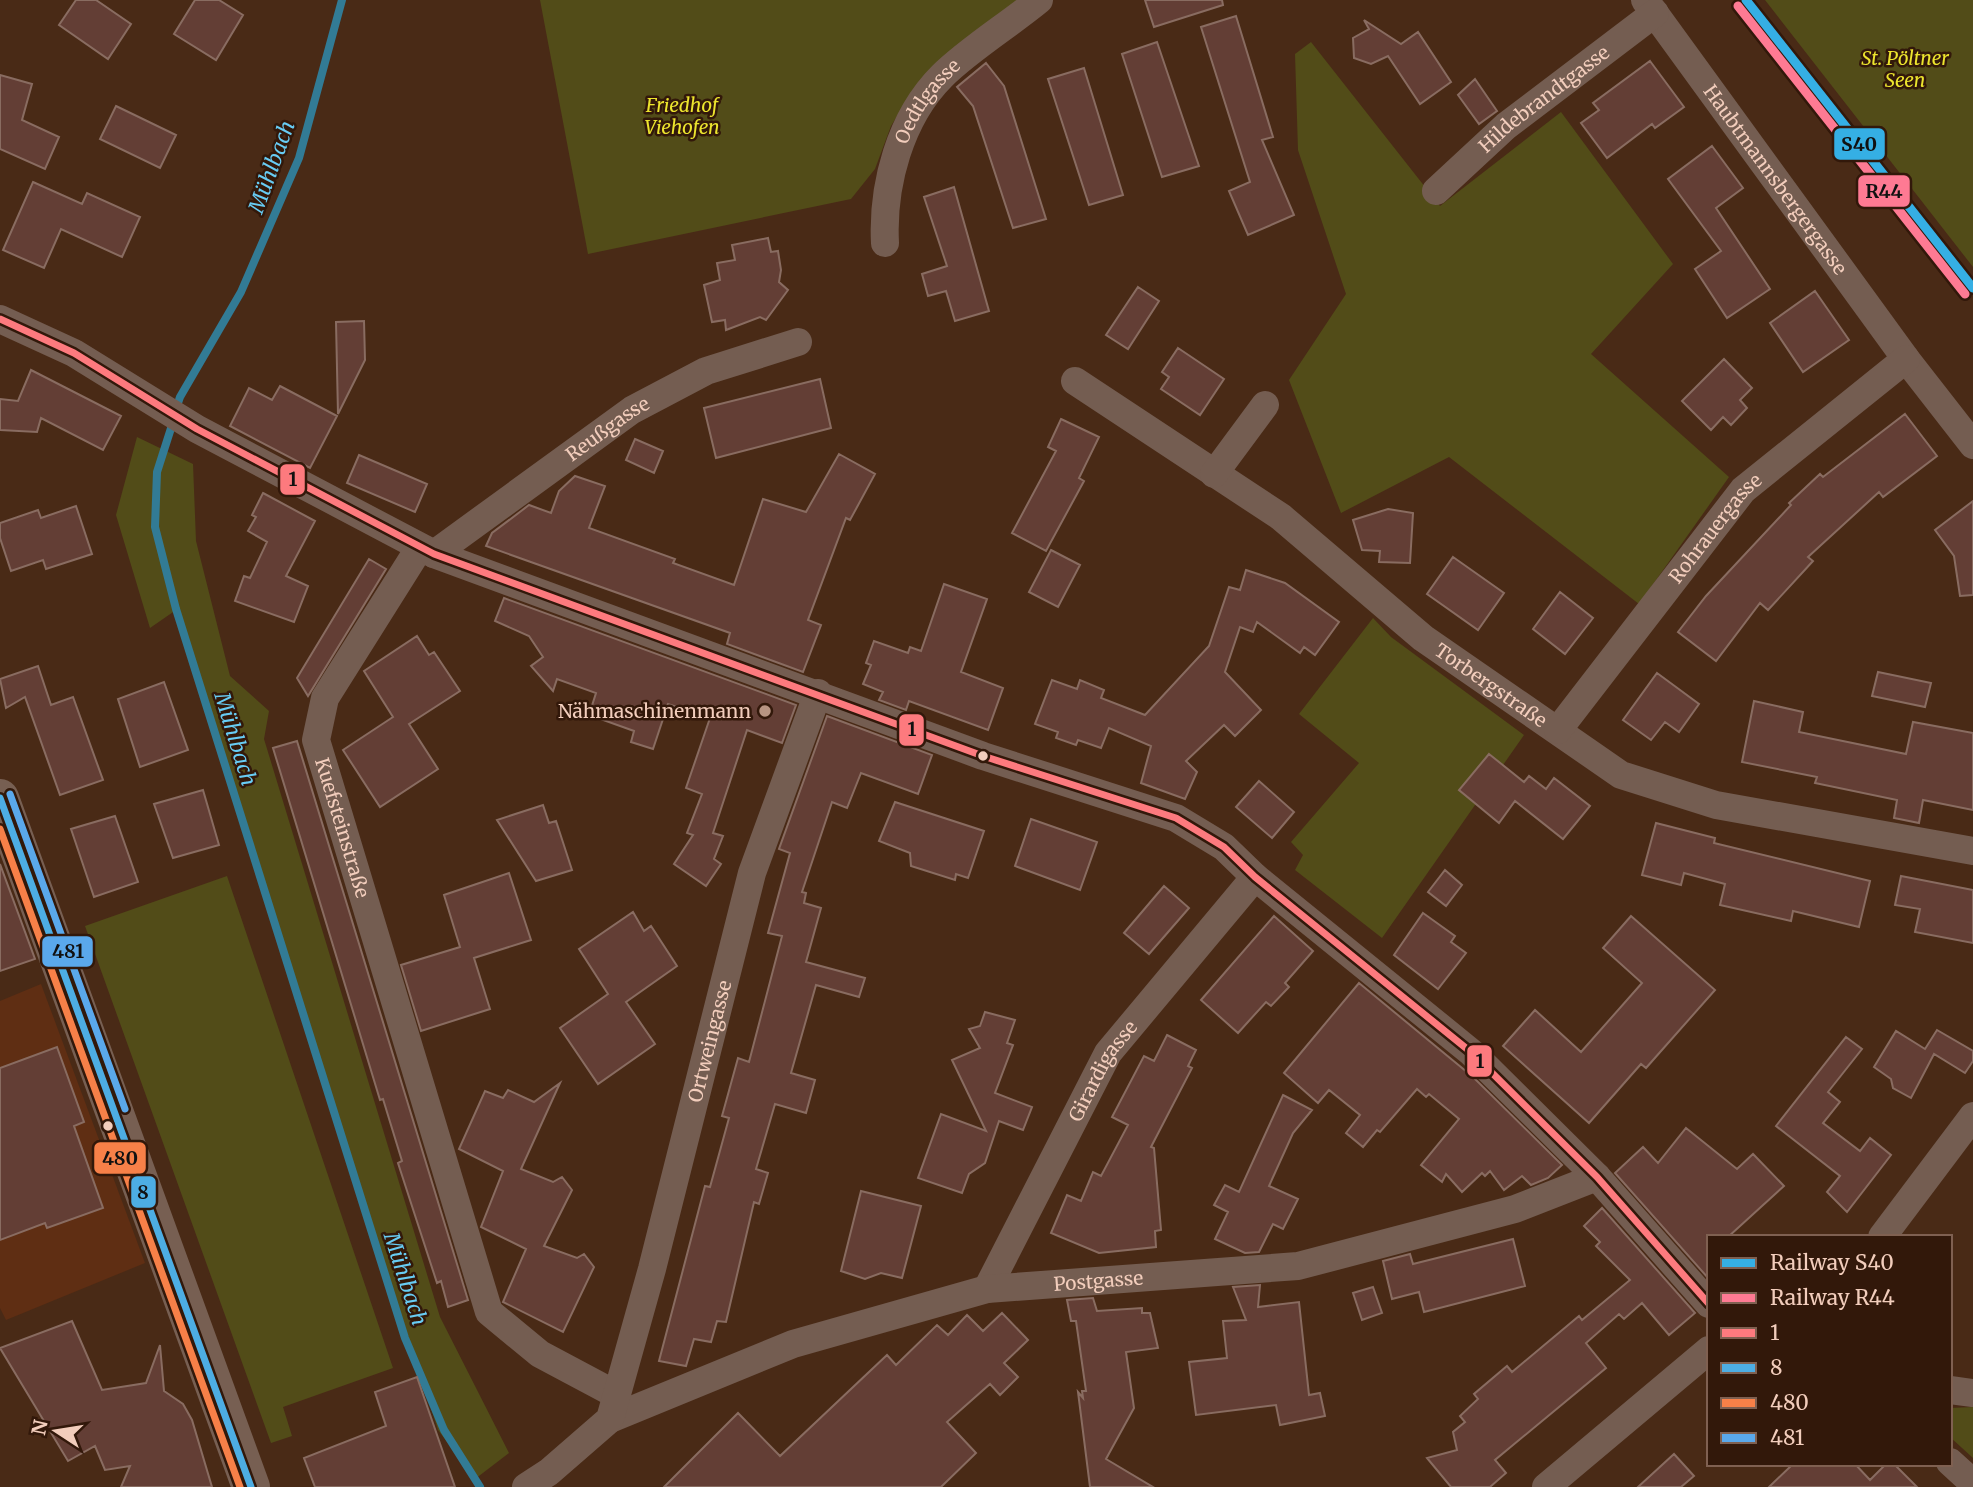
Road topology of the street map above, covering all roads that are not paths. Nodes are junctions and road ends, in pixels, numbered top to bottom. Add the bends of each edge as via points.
1 (1040, 0) edge
2 (1650, 7) edge
3 (1436, 191) dead end
4 (885, 243) dead end
5 (0, 319) edge
6 (798, 342) dead end
7 (1906, 359) junction
8 (1074, 381) dead end
9 (1265, 405) dead end
10 (1973, 445) edge
11 (1214, 474) junction
12 (427, 550) junction
13 (818, 693) junction
14 (1558, 730) junction
15 (0, 798) edge
16 (1973, 851) edge
17 (1255, 877) junction
18 (1973, 1116) edge
19 (1597, 1177) junction
20 (1884, 1235) edge
21 (987, 1289) junction
22 (1707, 1302) edge
23 (1707, 1352) edge
24 (1952, 1390) edge
25 (1973, 1393) edge
26 (613, 1407) junction
27 (1952, 1464) edge
28 (1973, 1483) edge
29 (251, 1487) edge
30 (527, 1487) edge
31 (1546, 1487) edge

1 - 4 street, Oedtlgasse via 944,74 920,101 894,163 883,209
2 - 3 street, Hildebrandtgasse via 1506,126
2 - 7 street, Haubtmannsbergergasse
5 - 12 street via 74,353 197,429
6 - 12 street, Reußgasse via 706,371 632,410
7 - 10 street, Haubtmannsbergergasse
7 - 14 street, Rohrauergasse via 1743,490
8 - 11 street, Torbergstraße
9 - 11 street
11 - 14 street, Torbergstraße via 1280,517 1423,638
12 - 13 street
12 - 26 street, Kuefsteinstraße via 325,698 316,740 489,1312
13 - 17 street via 983,756 1176,818 1224,847
13 - 26 street, Ortweingasse via 752,873
14 - 16 street, Torbergstraße via 1621,775 1716,805
15 - 29 main road
17 - 19 street via 1472,1053
17 - 21 street, Girardigasse via 1108,1053
18 - 20 street
19 - 21 street, Postgasse via 1515,1209 1298,1266
19 - 22 street
21 - 26 street, Postgasse via 793,1344
23 - 31 street
24 - 25 street
26 - 30 street via 549,1472
27 - 28 street

